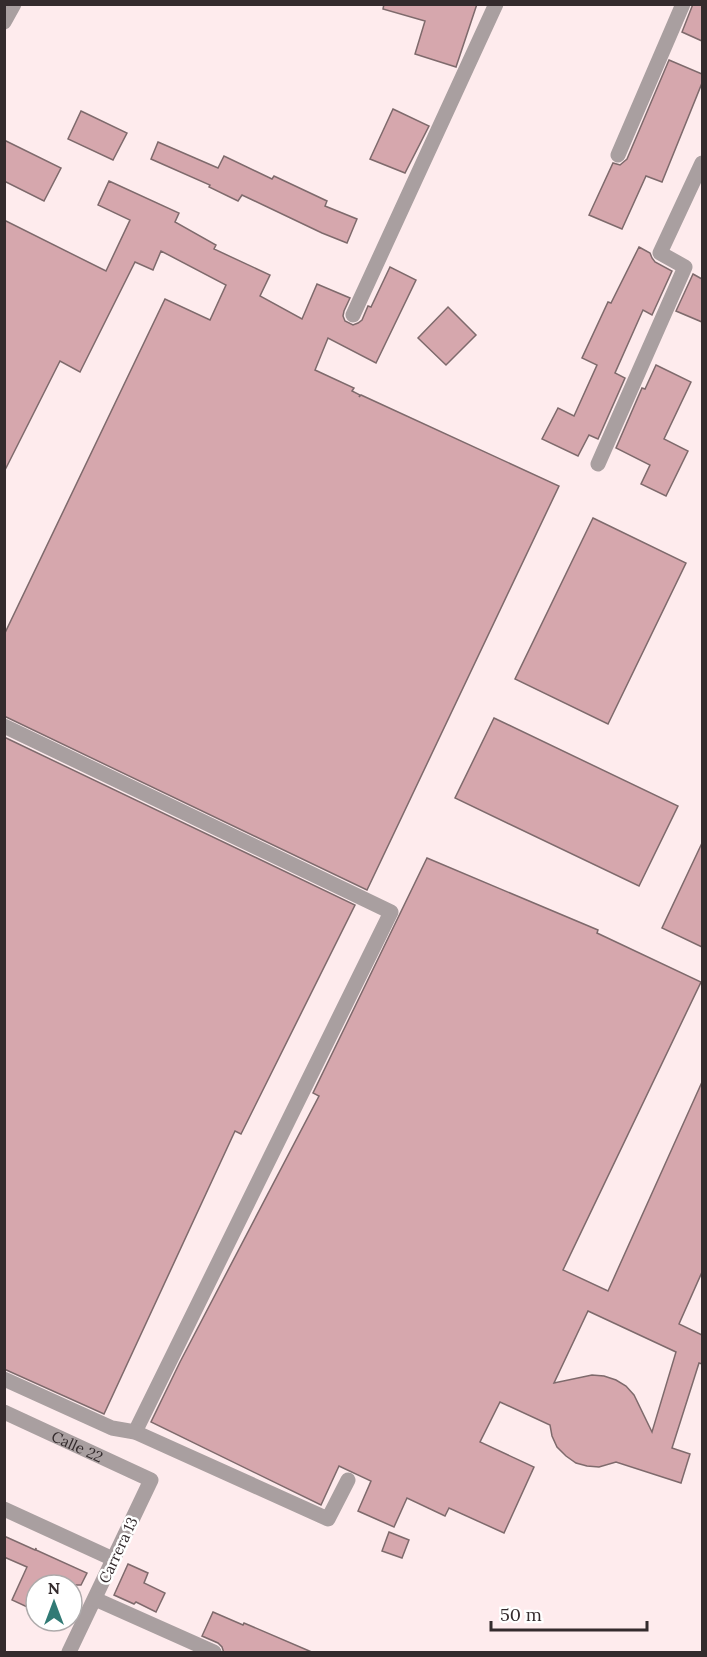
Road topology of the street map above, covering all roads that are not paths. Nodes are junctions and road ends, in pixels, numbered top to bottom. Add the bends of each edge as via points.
1 (14, 4) edge
2 (496, 4) edge
3 (683, 4) edge
4 (4, 22) edge
5 (618, 155) dead end
6 (702, 163) edge
7 (353, 315) dead end
8 (598, 464) dead end
9 (4, 726) edge
10 (4, 1379) edge
11 (4, 1412) edge
12 (135, 1432) junction
13 (151, 1480) joint
14 (348, 1480) dead end
15 (4, 1509) edge
16 (113, 1560) junction
17 (95, 1599) junction
18 (69, 1653) edge
19 (214, 1653) edge

1 - 4 street
2 - 7 street
3 - 5 street
6 - 8 street via 660,254 685,267
9 - 12 street via 391,912
10 - 12 street via 112,1428
11 - 13 street, Calle 22
12 - 14 street via 328,1519
13 - 16 street, Carrera 13
15 - 16 street
16 - 17 street, Carrera 13
17 - 18 street, Carrera 13
17 - 19 street

